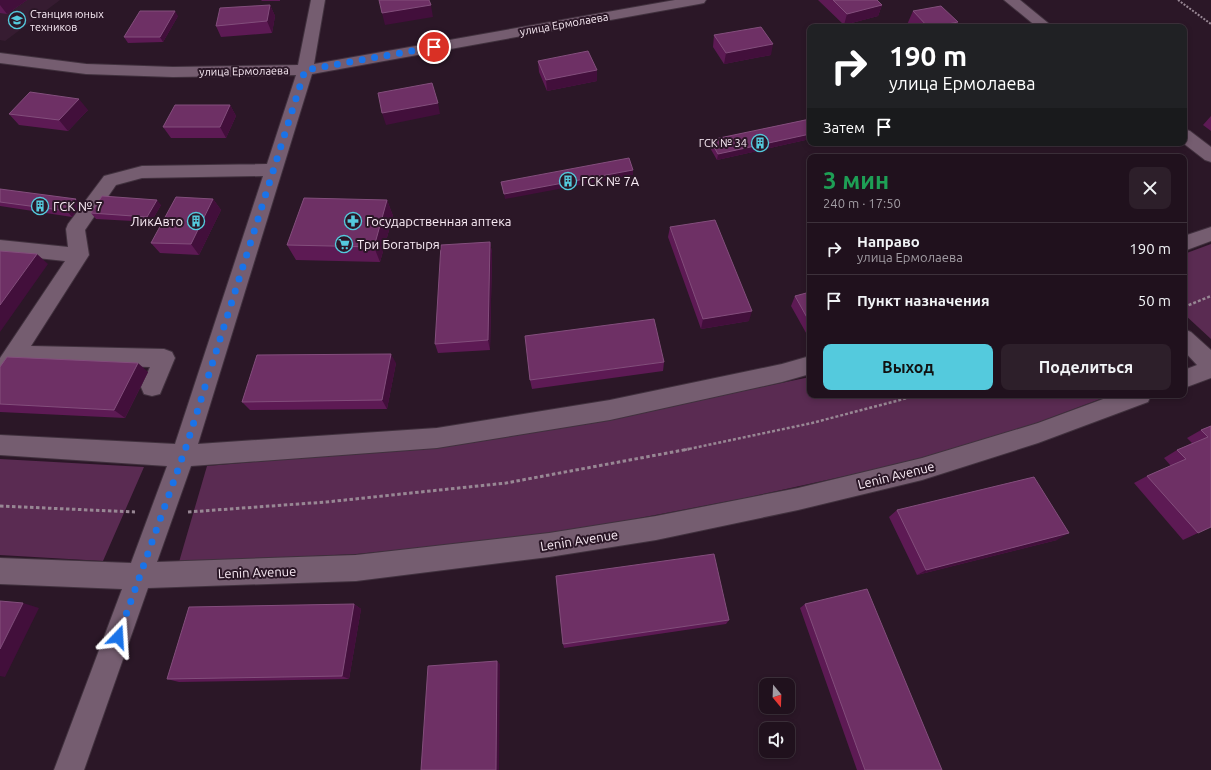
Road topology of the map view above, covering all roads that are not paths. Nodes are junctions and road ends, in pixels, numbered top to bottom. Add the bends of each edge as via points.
1 (318, 0) edge
2 (699, 0) edge
3 (1011, 0) edge
4 (1042, 24) edge
5 (0, 58) edge
6 (305, 70) junction
7 (1187, 137) edge
8 (1211, 156) edge
9 (274, 170) junction
10 (1211, 234) edge
11 (1187, 243) edge
12 (0, 248) edge
13 (79, 254) junction
14 (1187, 341) edge
15 (14, 354) junction
16 (1211, 364) edge
17 (807, 366) edge
18 (1211, 369) edge
19 (0, 376) edge
20 (1187, 378) edge
21 (152, 387) dead end
22 (1132, 398) edge
23 (0, 445) edge
24 (183, 455) junction
25 (0, 571) edge
26 (140, 576) junction
27 (69, 770) edge

1 - 6 street
2 - 6 street, улица Ермолаева
3 - 4 street
5 - 6 street, улица Ермолаева via 86,68 173,72
6 - 9 street
7 - 8 street
9 - 13 street via 142,172 110,180 75,229
9 - 24 street
10 - 11 street
12 - 13 street
13 - 15 street
14 - 16 street
15 - 19 street
15 - 21 street via 164,358
17 - 24 street via 610,410 437,438
18 - 20 street
22 - 26 street, Lenin Avenue via 1038,433 922,469 798,499 656,528 549,545 356,568
23 - 24 street
24 - 26 street
25 - 26 street, Lenin Avenue
26 - 27 street

